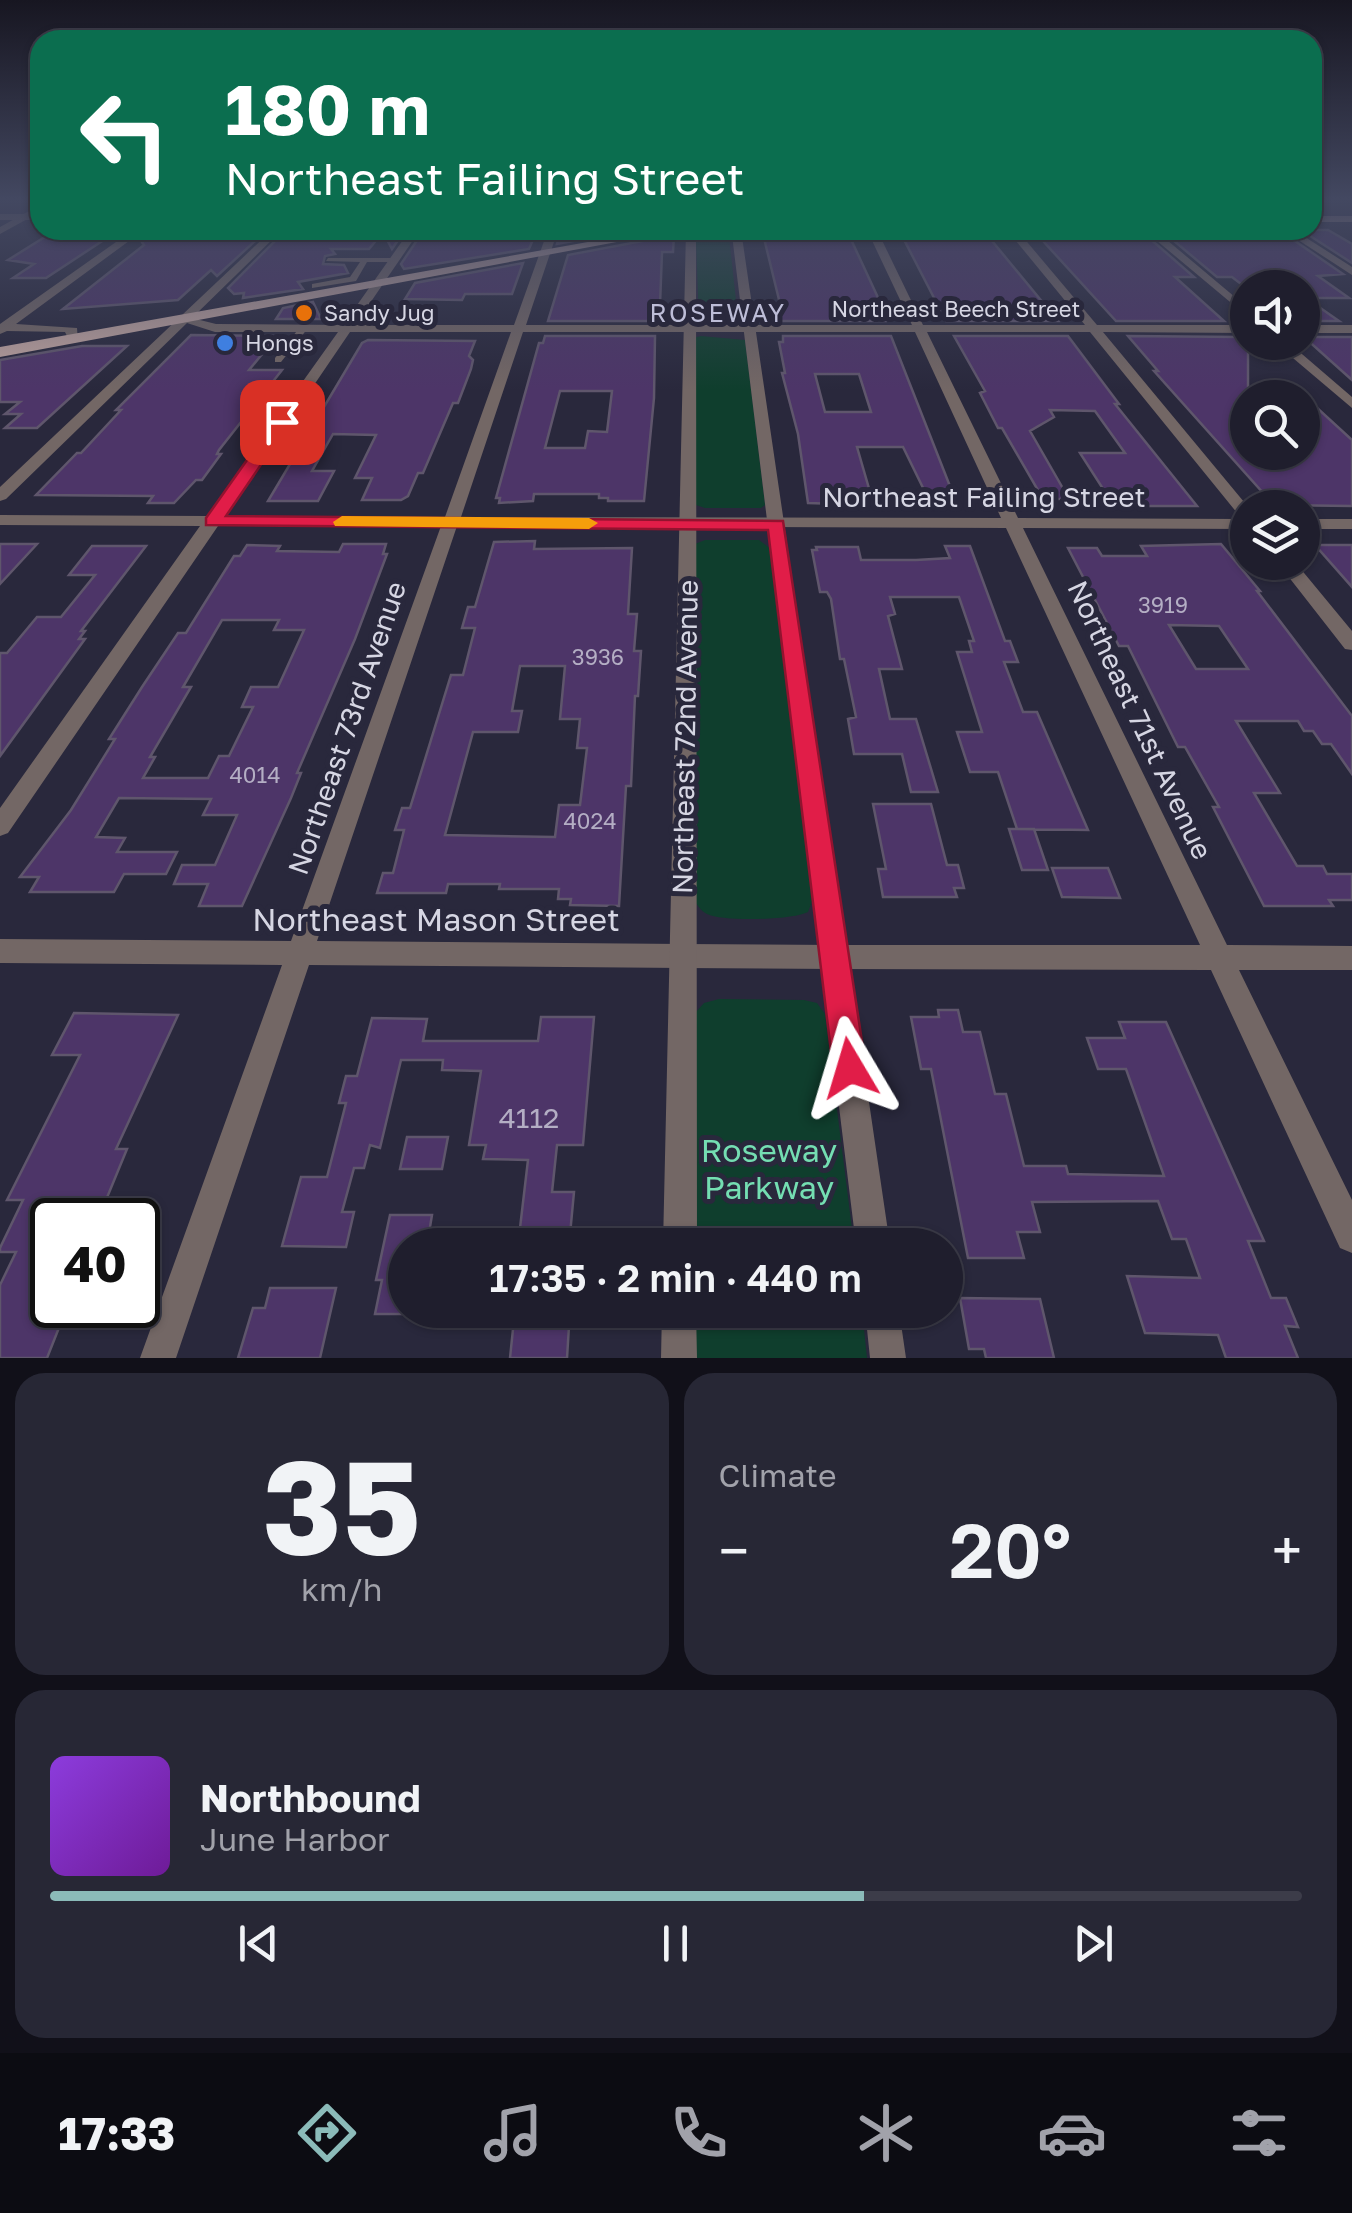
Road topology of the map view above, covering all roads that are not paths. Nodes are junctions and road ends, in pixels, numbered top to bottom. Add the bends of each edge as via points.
1 (92, 263) edge
2 (243, 263) edge
3 (362, 263) edge
4 (392, 263) edge
5 (488, 263) edge
6 (540, 263) edge
7 (687, 263) edge
8 (740, 263) edge
9 (889, 263) edge
10 (1039, 263) edge
11 (1188, 263) edge
12 (378, 284) junction
13 (316, 286) dead end
14 (1230, 299) edge
15 (185, 319) junction
16 (2, 328) edge
17 (304, 328) junction
18 (347, 328) junction
19 (518, 328) junction
20 (921, 328) junction
21 (690, 329) junction
22 (749, 329) junction
23 (1092, 329) junction
24 (1230, 329) edge
25 (1320, 329) edge
26 (1352, 329) edge
27 (74, 339) junction
28 (0, 352) edge
29 (278, 360) dead end
30 (1301, 360) edge
31 (1352, 404) edge
32 (1230, 494) edge
33 (0, 496) edge
34 (0, 520) edge
35 (212, 522) junction
36 (450, 522) junction
37 (687, 524) junction
38 (777, 524) junction
39 (1014, 524) junction
40 (1230, 524) edge
41 (1320, 524) edge
42 (1352, 524) edge
43 (1300, 580) edge
44 (1352, 644) edge
45 (0, 826) edge
46 (0, 951) edge
47 (300, 954) junction
48 (683, 956) junction
49 (835, 958) junction
50 (1220, 958) junction
51 (1352, 958) edge
52 (680, 1228) edge
53 (871, 1228) edge
54 (1352, 1236) edge
55 (679, 1328) edge
56 (884, 1328) edge
57 (158, 1358) edge
58 (678, 1358) edge
59 (888, 1358) edge

1 - 16 street
2 - 15 street
3 - 13 lane via 353,279
4 - 12 street
5 - 12 main road
6 - 19 street, Northeast 73rd Avenue
7 - 21 street, Northeast 72nd Avenue
8 - 22 street
9 - 20 street, Northeast 71st Avenue
10 - 23 street
11 - 14 street
12 - 15 main road
12 - 18 street
15 - 17 street, Northeast Beech Street via 214,328
15 - 27 main road
15 - 33 street
16 - 27 street via 66,328
17 - 18 street, Northeast Beech Street
17 - 29 lane
18 - 19 street, Northeast Beech Street
18 - 35 street
19 - 21 street, Northeast Beech Street
19 - 36 street, Northeast 73rd Avenue
20 - 22 street, Northeast Beech Street
20 - 23 street, Northeast Beech Street
20 - 39 street, Northeast 71st Avenue
21 - 22 street, Northeast Beech Street
21 - 37 street, Northeast 72nd Avenue
22 - 38 street
23 - 24 street, Northeast Beech Street
23 - 32 street
25 - 26 street
27 - 28 main road
30 - 31 street
34 - 35 street, Northeast Failing Street
35 - 36 street, Northeast Failing Street
35 - 45 street
36 - 37 street, Northeast Failing Street
36 - 47 street, Northeast 73rd Avenue
37 - 38 street, Northeast Failing Street
37 - 48 street, Northeast 72nd Avenue
38 - 39 street, Northeast Failing Street
38 - 49 street
39 - 40 street, Northeast Failing Street
39 - 50 street, Northeast 71st Avenue
41 - 42 street
43 - 44 street
46 - 47 street, Northeast Mason Street
47 - 48 street, Northeast Mason Street
47 - 57 street, Northeast 73rd Avenue
48 - 49 street, Northeast Mason Street
48 - 52 street, Northeast 72nd Avenue
49 - 50 street, Northeast Mason Street
49 - 53 street
50 - 51 street, Northeast Mason Street
50 - 54 street, Northeast 71st Avenue
55 - 58 street
56 - 59 street

